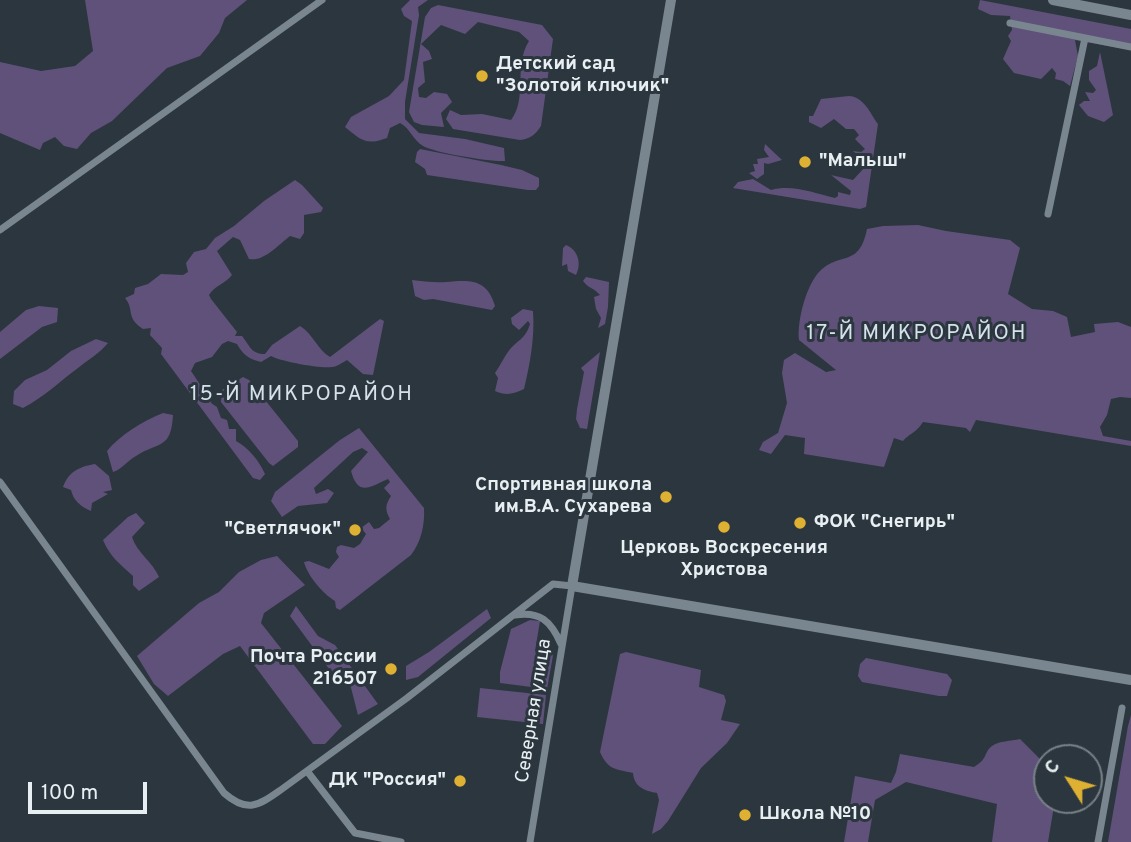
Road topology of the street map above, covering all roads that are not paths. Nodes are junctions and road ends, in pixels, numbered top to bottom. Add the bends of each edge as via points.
1 (322, 0) edge
2 (671, 0) edge
3 (1053, 0) edge
4 (1131, 15) edge
5 (1010, 23) dead end
6 (1085, 38) junction
7 (1131, 47) edge
8 (1048, 214) dead end
9 (0, 230) edge
10 (0, 482) edge
11 (572, 586) junction
12 (514, 615) junction
13 (562, 646) junction
14 (1131, 680) edge
15 (1122, 708) dead end
16 (307, 771) junction
17 (401, 842) edge
18 (530, 842) edge
19 (1098, 842) edge

1 - 9 street
2 - 11 street
3 - 4 street
5 - 6 street
6 - 7 street
6 - 8 street
10 - 16 street via 225,793 237,803 253,806
11 - 12 street via 553,584
11 - 13 street, Северная улица
11 - 14 street
12 - 13 street via 543,617
12 - 16 street
13 - 18 street, Северная улица
15 - 19 street
16 - 17 street via 352,831

